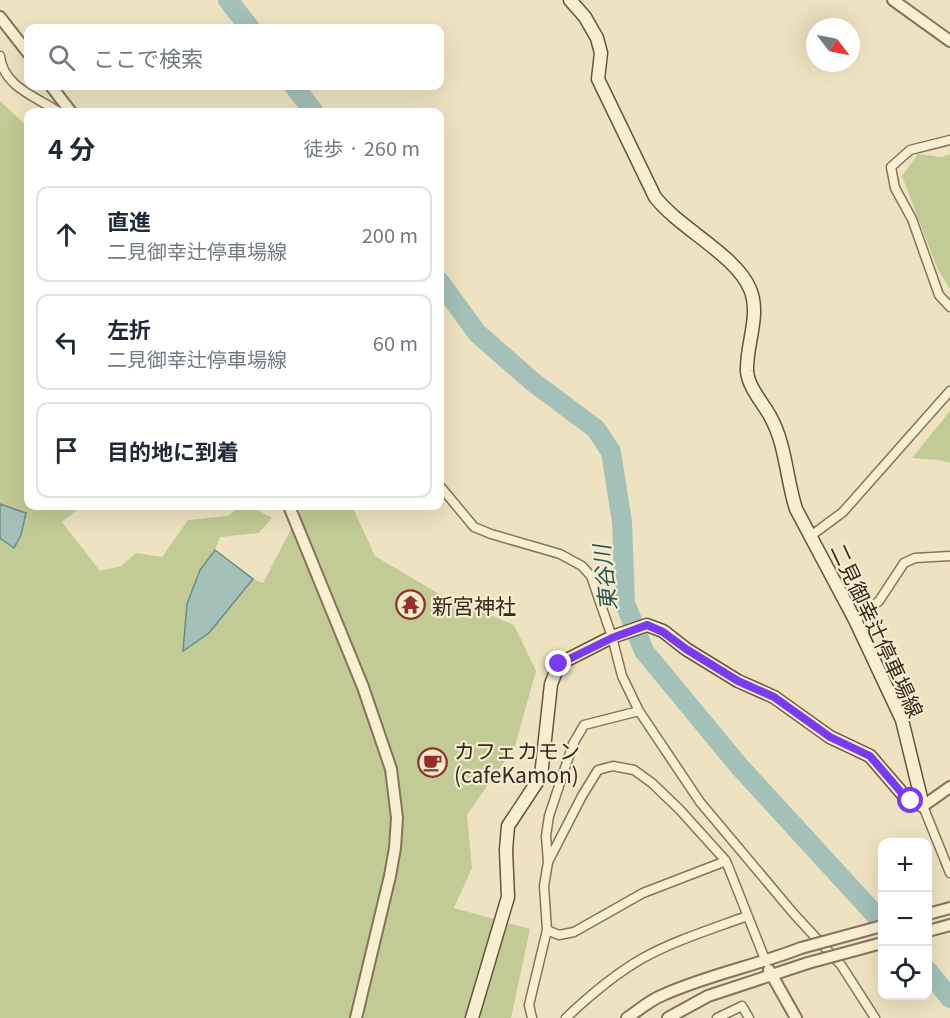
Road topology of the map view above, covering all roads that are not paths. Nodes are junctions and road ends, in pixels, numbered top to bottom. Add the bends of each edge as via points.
1 (570, 0) edge
2 (893, 0) edge
3 (0, 17) edge
4 (950, 41) edge
5 (24, 48) edge
6 (0, 56) edge
7 (54, 90) edge
8 (51, 108) edge
9 (67, 108) edge
10 (950, 140) edge
11 (950, 307) edge
12 (950, 392) edge
13 (444, 491) edge
14 (291, 510) edge
15 (812, 535) junction
16 (950, 556) edge
17 (855, 620) junction
18 (612, 638) junction
19 (639, 711) junction
20 (950, 787) edge
21 (923, 806) junction
22 (726, 861) junction
23 (548, 862) junction
24 (950, 873) edge
25 (950, 908) edge
26 (932, 913) edge
27 (747, 916) junction
28 (950, 925) edge
29 (878, 927) edge
30 (547, 930) junction
31 (932, 930) edge
32 (878, 944) edge
33 (766, 962) junction
34 (771, 976) junction
35 (356, 1018) edge
36 (472, 1018) edge
37 (532, 1018) edge
38 (566, 1018) edge
39 (627, 1018) edge
40 (668, 1018) edge
41 (717, 1018) edge
42 (749, 1018) edge
43 (796, 1018) edge
44 (875, 1018) edge

1 - 15 main road, 二見御幸辻停車場線 via 597,38 601,53 598,79 655,197 737,268 750,289 754,304 747,372 780,436 790,491
2 - 4 street
3 - 5 street
6 - 8 street via 17,87
7 - 9 street
10 - 11 street via 910,150 891,167 895,188 912,219 939,295
12 - 15 street via 843,512
13 - 18 street via 474,527 560,554 582,566 591,576
14 - 35 street via 363,687 391,769 397,818 395,848
15 - 17 main road, 二見御幸辻停車場線
16 - 17 street via 915,558 904,563 879,601
17 - 21 main road, 二見御幸辻停車場線 via 902,720
18 - 19 street via 622,676
18 - 21 main road via 647,625 663,632 738,681 774,697 830,737 870,756 907,799
18 - 36 main road via 559,664 551,684 541,776 508,826 508,897
19 - 23 street via 584,725 573,744 549,816
19 - 44 street via 700,802 842,965
20 - 21 street
21 - 24 street
22 - 23 street via 652,783 634,770 613,766 598,770
22 - 27 street
22 - 30 street via 643,893 574,932 559,935
23 - 30 street via 544,886
25 - 26 street
27 - 33 street
27 - 38 street via 643,958 604,984
28 - 31 street
29 - 33 street, bridge
30 - 37 street via 529,1005
32 - 34 street, bridge
33 - 34 street
33 - 39 street via 710,976 660,996
34 - 40 street via 708,996
34 - 43 street
41 - 42 street via 742,1006

